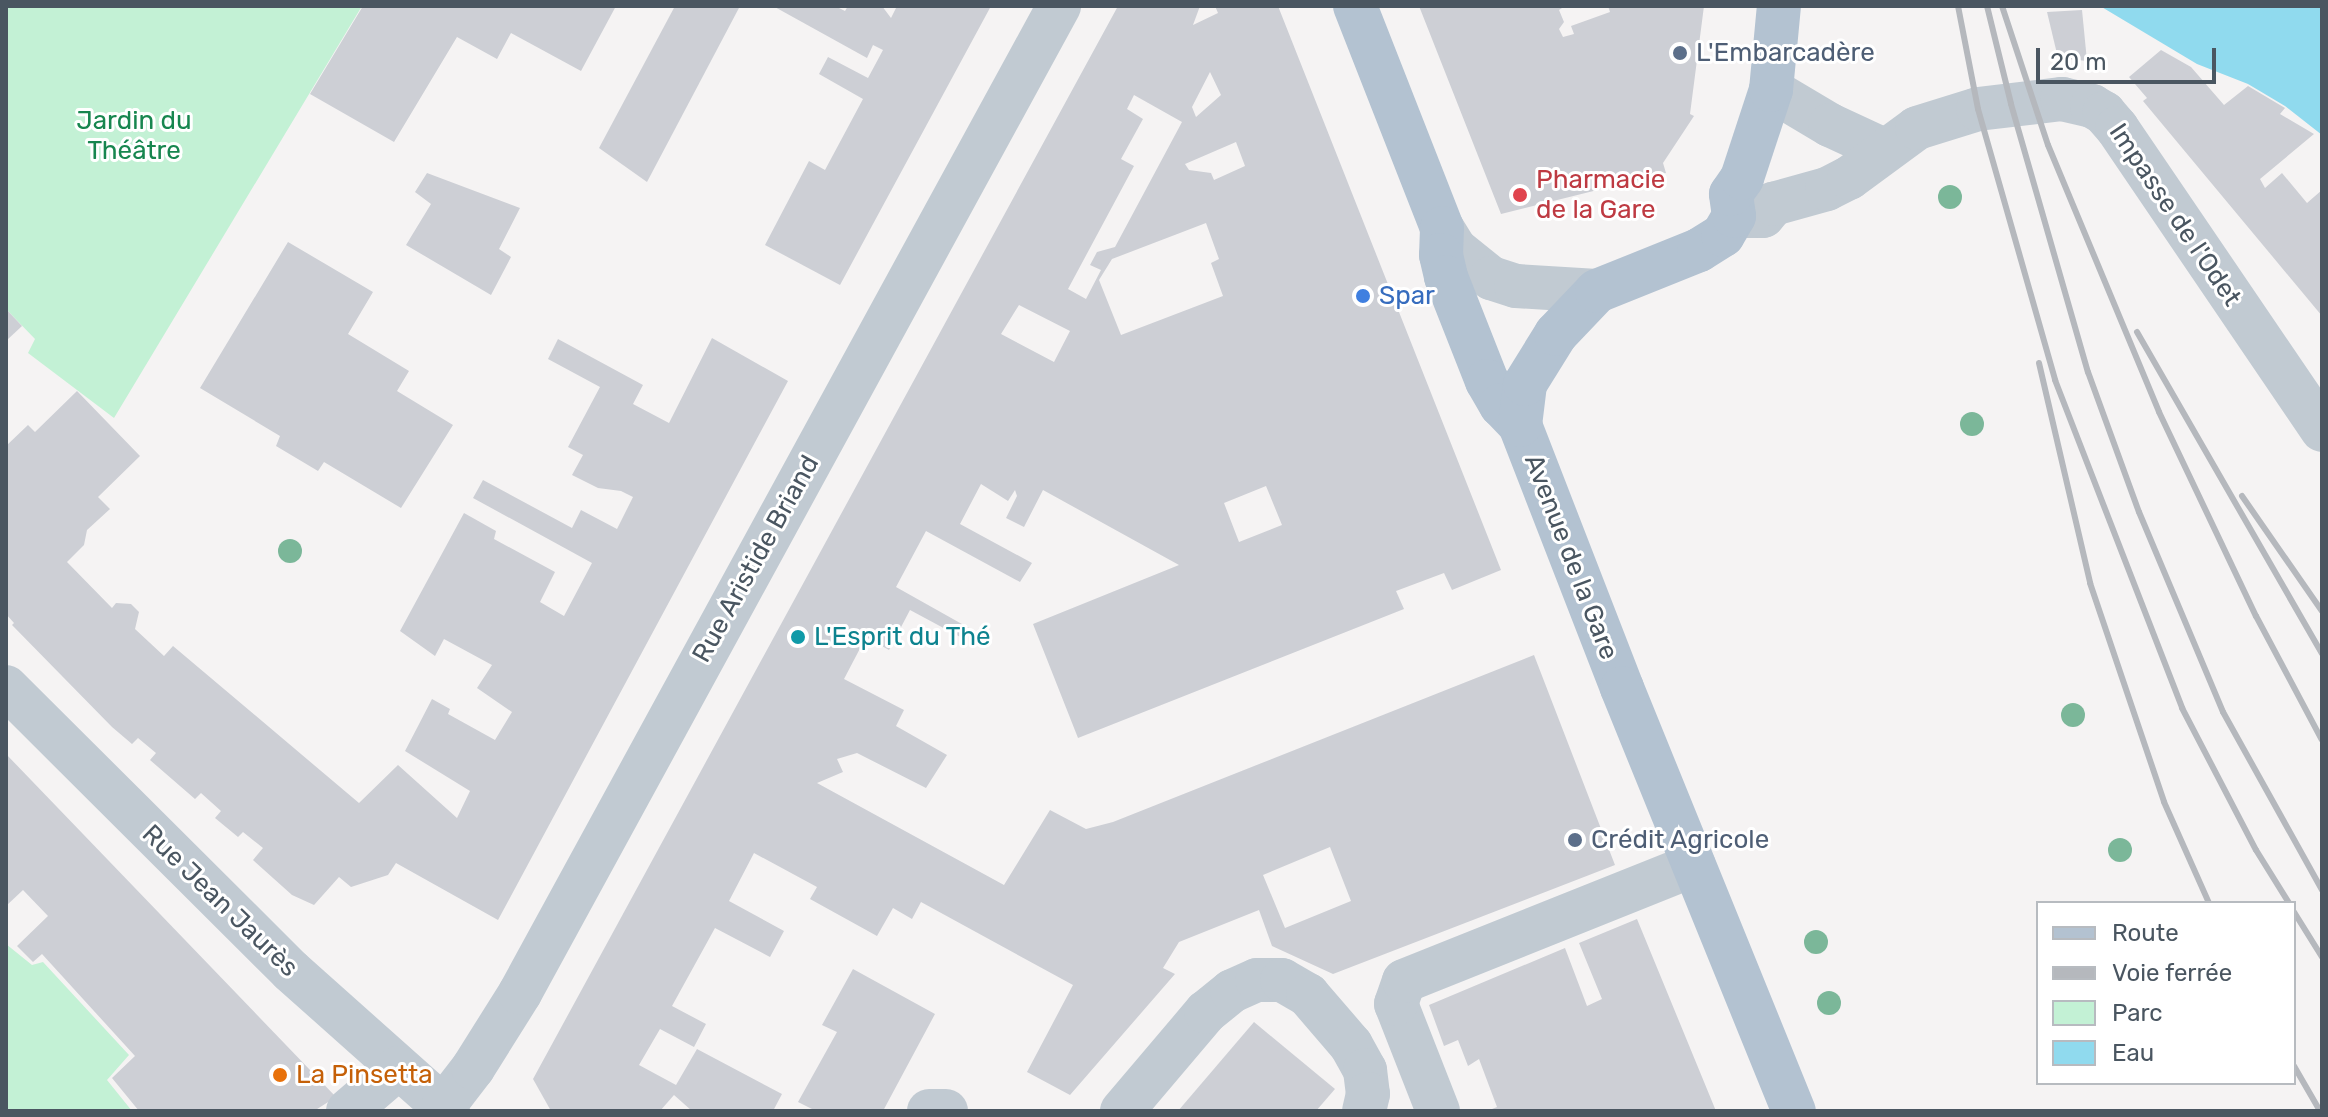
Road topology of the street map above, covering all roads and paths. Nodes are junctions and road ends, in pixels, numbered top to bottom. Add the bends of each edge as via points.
1 (1059, 6) edge
2 (1355, 6) edge
3 (1779, 6) edge
4 (1771, 90) junction
5 (1884, 150) junction
6 (1734, 216) junction
7 (1442, 228) junction
8 (1597, 291) junction
9 (1520, 425) junction
10 (2322, 430) edge
11 (6, 687) edge
12 (1694, 865) junction
13 (398, 1068) junction
14 (445, 1109) edge
15 (348, 1111) edge
16 (929, 1111) edge
17 (946, 1111) edge
18 (1122, 1111) edge
19 (1364, 1111) edge
20 (1438, 1111) edge
21 (1794, 1111) edge

1 - 14 street, Rue Aristide Briand via 520,993
2 - 7 main road, Avenue de la Gare
3 - 4 main road
4 - 5 street
4 - 6 main road via 1742,178 1731,194
5 - 6 street, Impasse de l'Odet via 1827,189 1773,204 1763,216
5 - 10 street, Impasse de l'Odet via 1917,128 1978,109 2062,99 2104,113
6 - 8 main road via 1723,235 1699,250
7 - 8 street via 1456,250 1491,278 1516,286
7 - 9 main road, Avenue de la Gare via 1446,277 1487,381
8 - 9 main road via 1556,334 1525,384
9 - 12 main road, Avenue de la Gare
11 - 13 street, Rue Jean Jaurès via 280,961
12 - 20 street via 1404,981 1396,1004
12 - 21 main road, Avenue de la Gare
13 - 14 street, Rue Jean Jaurès
13 - 15 street
16 - 17 street
18 - 19 street via 1206,1012 1257,980 1282,980 1308,995 1351,1045 1365,1070

